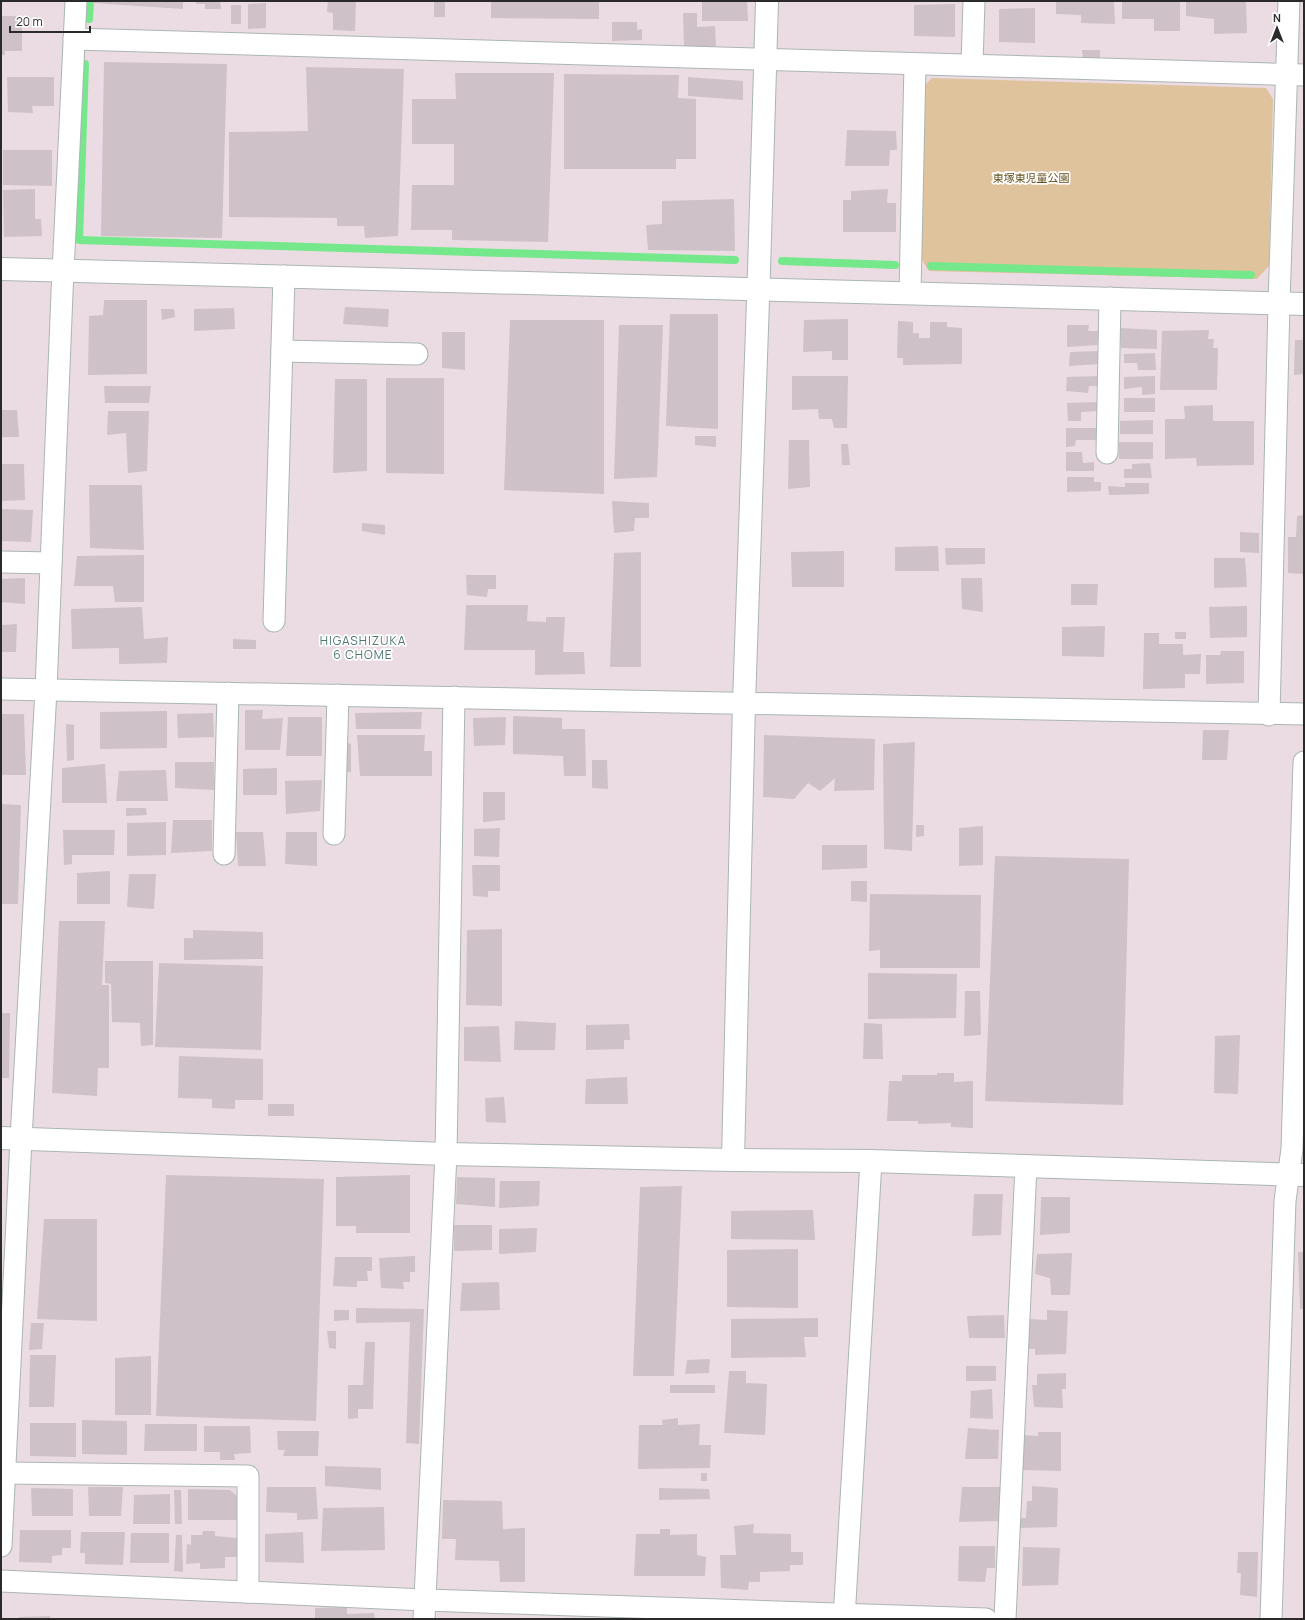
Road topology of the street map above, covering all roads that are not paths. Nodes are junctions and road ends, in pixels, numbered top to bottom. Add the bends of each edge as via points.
1 (76, 1) edge
2 (767, 1) edge
3 (974, 1) edge
4 (1289, 1) edge
5 (74, 39) junction
6 (765, 59) junction
7 (916, 64) junction
8 (972, 66) junction
9 (1296, 74) edge
10 (1, 269) edge
11 (63, 271) junction
12 (284, 276) junction
13 (759, 289) junction
14 (910, 293) junction
15 (1110, 298) junction
16 (1278, 303) junction
17 (1304, 304) edge
18 (282, 351) junction
19 (417, 354) dead end
20 (1107, 453) dead end
21 (1, 562) edge
22 (51, 564) junction
23 (274, 622) dead end
24 (1, 689) edge
25 (46, 690) junction
26 (228, 693) junction
27 (338, 695) junction
28 (454, 697) junction
29 (744, 703) junction
30 (1304, 714) edge
31 (1269, 715) junction
32 (1304, 762) edge
33 (334, 834) dead end
34 (224, 854) dead end
35 (1300, 993) edge
36 (11, 1139) edge
37 (446, 1154) junction
38 (733, 1160) junction
39 (871, 1161) junction
40 (1026, 1166) junction
41 (1297, 1175) edge
42 (5, 1473) junction
43 (1, 1546) edge
44 (1, 1581) edge
45 (248, 1592) junction
46 (425, 1610) edge
47 (844, 1617) edge
48 (986, 1619) edge
49 (1005, 1619) edge
50 (1271, 1619) edge

1 - 5 street
2 - 6 street
3 - 8 street
4 - 9 street
5 - 6 street
5 - 11 street
6 - 7 street
6 - 13 street
7 - 8 street
7 - 14 street
8 - 9 street
9 - 16 street
10 - 11 street
11 - 12 street
11 - 22 street
12 - 13 street
12 - 18 street
13 - 14 street
13 - 29 street
14 - 15 street
15 - 16 street
15 - 20 street
16 - 17 street
16 - 31 street
18 - 19 street
18 - 23 street
21 - 22 street
22 - 25 street
24 - 25 street
25 - 26 street
25 - 36 street
26 - 27 street
26 - 34 street
27 - 28 street
27 - 33 street
28 - 29 street
28 - 37 street
29 - 31 street
29 - 38 street
30 - 31 street
32 - 35 street
35 - 41 street via 1292,1149
36 - 37 street
36 - 42 street
37 - 38 street
37 - 46 street
38 - 39 street
39 - 40 street
39 - 47 street
40 - 41 street
40 - 49 street
41 - 50 street via 1286,1201
42 - 43 street
42 - 45 street via 248,1476
44 - 45 street
45 - 46 street
46 - 47 street
47 - 48 street

